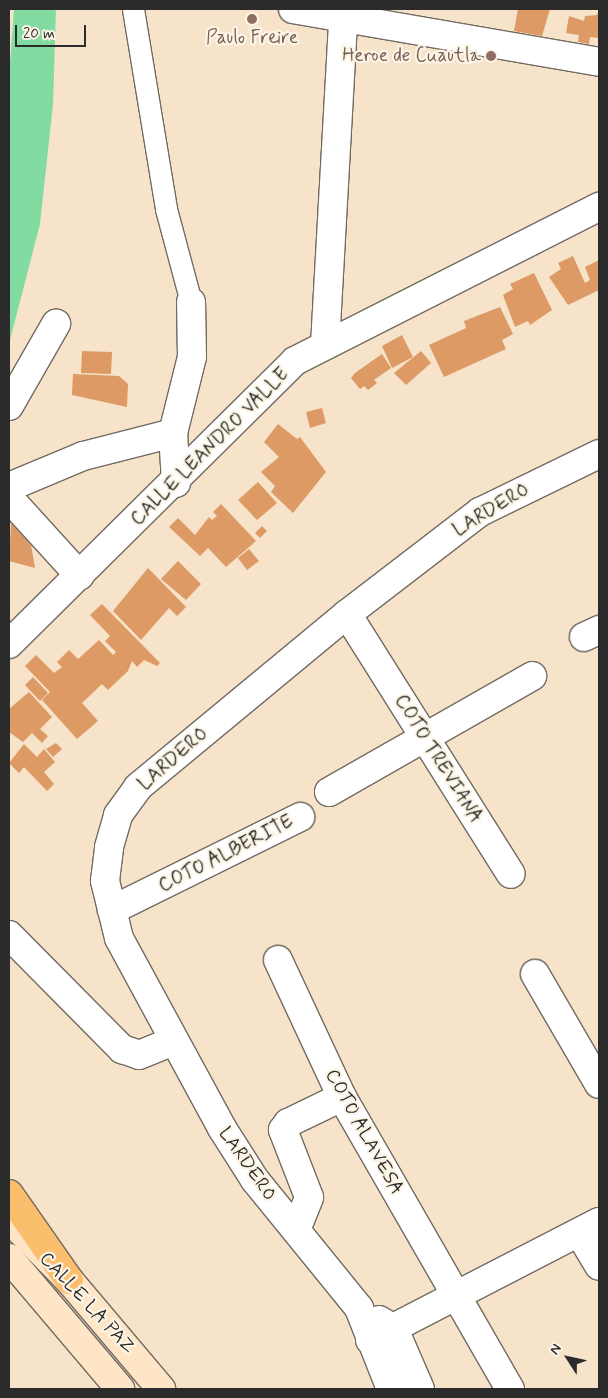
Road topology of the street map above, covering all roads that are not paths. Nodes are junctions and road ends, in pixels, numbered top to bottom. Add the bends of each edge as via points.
1 (133, 9) edge
2 (293, 9) edge
3 (343, 20) junction
4 (599, 62) edge
5 (599, 207) edge
6 (191, 302) joint
7 (56, 324) dead end
8 (325, 345) junction
9 (9, 406) edge
10 (173, 433) junction
11 (599, 454) edge
12 (176, 483) junction
13 (9, 487) edge
14 (9, 498) edge
15 (80, 576) junction
16 (348, 614) junction
17 (9, 644) edge
18 (532, 676) dead end
19 (425, 737) junction
20 (329, 792) dead end
21 (300, 817) dead end
22 (511, 874) dead end
23 (112, 910) junction
24 (9, 935) edge
25 (278, 960) dead end
26 (535, 974) dead end
27 (174, 1040) junction
28 (599, 1084) edge
29 (342, 1098) junction
30 (9, 1194) edge
31 (9, 1219) edge
32 (589, 1228) edge
33 (296, 1230) junction
34 (9, 1258) edge
35 (599, 1266) edge
36 (69, 1280) junction
37 (459, 1298) junction
38 (382, 1335) junction
39 (120, 1389) edge
40 (161, 1389) edge
41 (391, 1389) edge
42 (420, 1389) edge
43 (510, 1389) edge

1 - 6 street via 166,209
2 - 3 street
3 - 4 street
3 - 8 street
5 - 8 street, CALLE LEANDRO VALLE
6 - 10 street via 192,357
7 - 9 street
8 - 12 street, CALLE LEANDRO VALLE via 275,376
10 - 12 street
10 - 13 street via 83,456
11 - 16 street, LARDERO via 480,512
12 - 15 street, CALLE LEANDRO VALLE
14 - 15 street
15 - 17 street, CALLE LEANDRO VALLE
16 - 19 street, COTO TREVIANA
16 - 23 street, LARDERO via 138,787 118,815 109,847 105,881
18 - 19 street
19 - 20 street
19 - 22 street, COTO TREVIANA
21 - 23 street, COTO ALBERITE
23 - 27 street, LARDERO via 119,938
24 - 27 street via 122,1049 139,1055
25 - 29 street, COTO ALAVESA
26 - 28 street
27 - 33 street, LARDERO via 246,1165
29 - 33 street via 288,1123 283,1130 309,1197
29 - 37 street, COTO ALAVESA
30 - 36 highway
31 - 36 main road, CALLE LA PAZ
32 - 35 street
32 - 37 street
33 - 38 street, LARDERO
34 - 39 main road, CALLE LA PAZ
36 - 40 main road, CALLE LA PAZ
37 - 38 street
37 - 43 street, COTO ALAVESA
38 - 41 street
38 - 42 street

